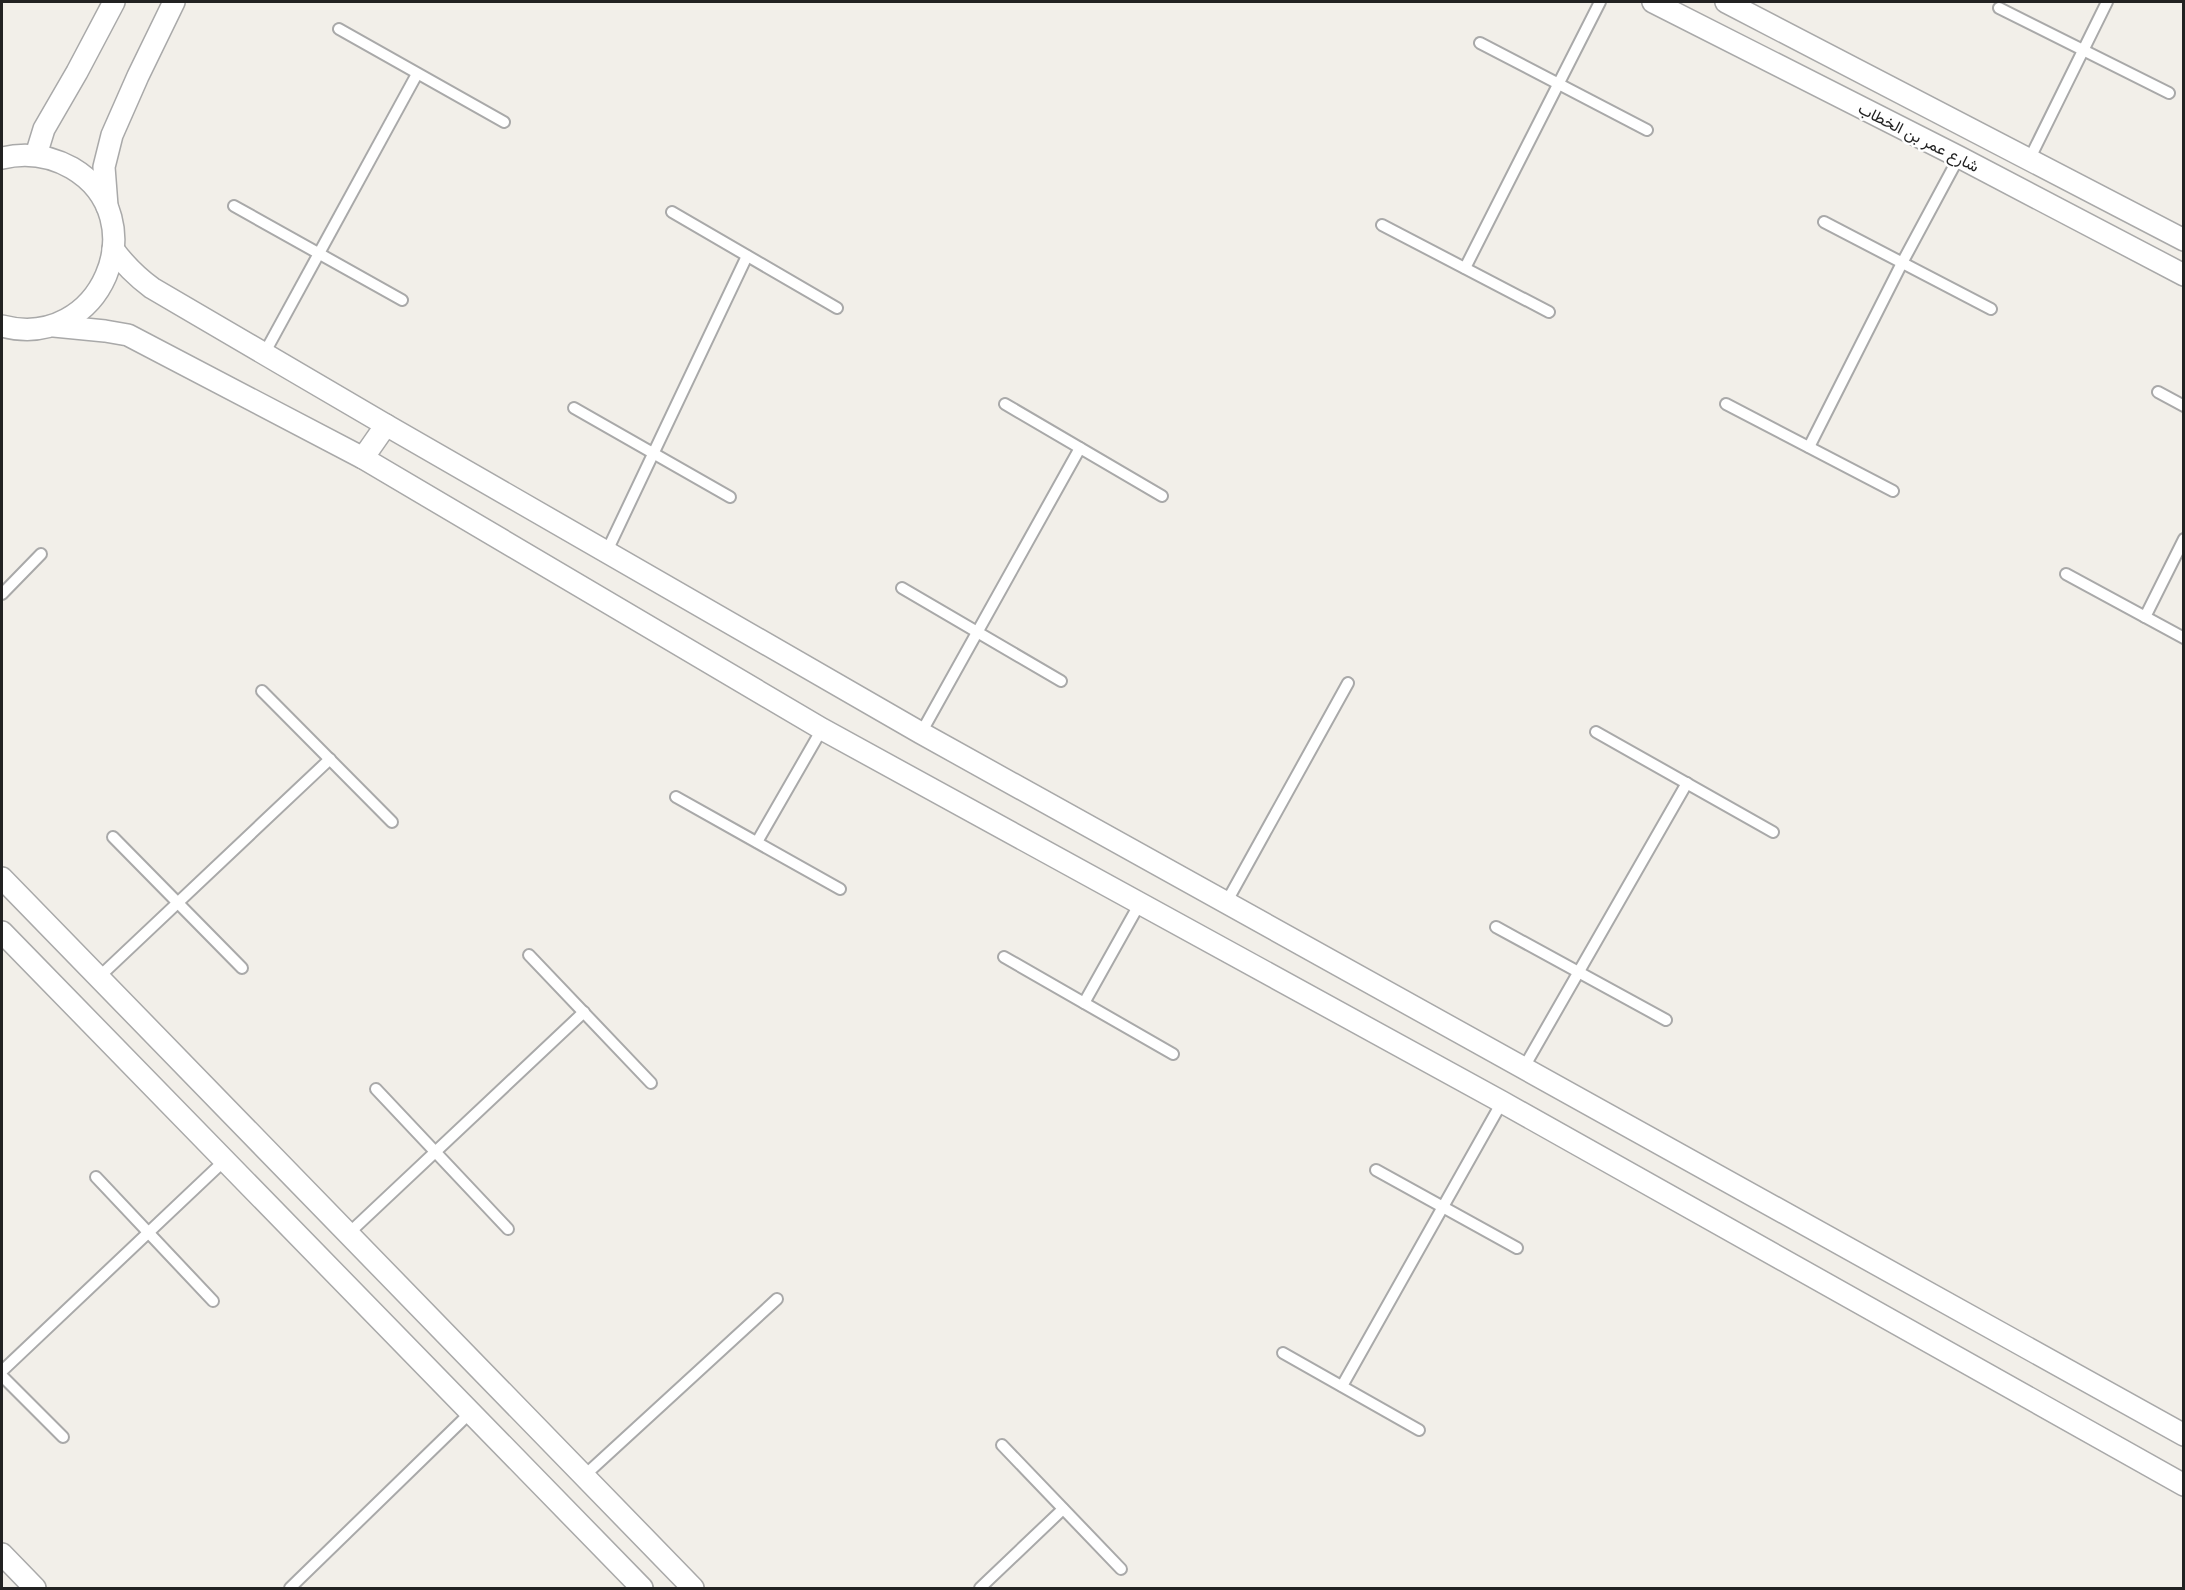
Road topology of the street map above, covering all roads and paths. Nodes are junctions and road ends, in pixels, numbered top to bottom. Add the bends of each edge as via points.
1 (114, 2) edge
2 (174, 2) edge
3 (1600, 2) edge
4 (1653, 2) edge
5 (2107, 2) edge
6 (1730, 3) edge
7 (1999, 8) dead end
8 (339, 30) dead end
9 (1480, 44) dead end
10 (2083, 50) junction
11 (417, 74) junction
12 (1558, 84) junction
13 (2169, 93) dead end
14 (504, 123) dead end
15 (1647, 130) dead end
16 (36, 155) junction
17 (1959, 157) junction
18 (2, 158) edge
19 (2029, 160) junction
20 (234, 206) dead end
21 (108, 209) junction
22 (672, 212) dead end
23 (1824, 222) dead end
24 (1382, 225) dead end
25 (2184, 240) edge
26 (113, 249) junction
27 (320, 254) junction
28 (747, 256) junction
29 (1902, 263) junction
30 (1465, 268) junction
31 (2184, 275) edge
32 (402, 300) dead end
33 (837, 308) dead end
34 (1991, 309) dead end
35 (1549, 312) dead end
36 (54, 326) junction
37 (6, 330) edge
38 (264, 354) junction
39 (2158, 392) dead end
40 (1005, 404) dead end
41 (1726, 404) dead end
42 (2184, 406) edge
43 (574, 408) dead end
44 (386, 425) junction
45 (1809, 447) junction
46 (1080, 448) junction
47 (653, 453) junction
48 (363, 458) junction
49 (1893, 491) dead end
50 (1162, 496) dead end
51 (730, 497) dead end
52 (2184, 539) edge
53 (607, 551) junction
54 (41, 554) dead end
55 (2066, 574) dead end
56 (902, 588) dead end
57 (2, 594) edge
58 (2145, 617) junction
59 (977, 632) junction
60 (2184, 638) edge
61 (1061, 681) dead end
62 (1348, 683) dead end
63 (262, 691) dead end
64 (822, 729) junction
65 (1596, 732) dead end
66 (921, 733) junction
67 (330, 759) junction
68 (1687, 783) junction
69 (676, 797) dead end
70 (392, 822) dead end
71 (1773, 832) dead end
72 (112, 837) dead end
73 (757, 842) junction
74 (2, 878) edge
75 (840, 889) dead end
76 (178, 903) junction
77 (1140, 903) junction
78 (1226, 903) junction
79 (1496, 927) dead end
80 (2, 932) edge
81 (529, 955) dead end
82 (1004, 957) dead end
83 (242, 968) dead end
84 (1578, 972) junction
85 (98, 978) junction
86 (1084, 1003) junction
87 (584, 1012) junction
88 (1666, 1020) dead end
89 (1173, 1054) dead end
90 (1523, 1069) junction
91 (651, 1083) dead end
92 (376, 1089) dead end
93 (1502, 1102) junction
94 (435, 1152) junction
95 (224, 1161) junction
96 (1376, 1170) dead end
97 (96, 1177) dead end
98 (1443, 1206) junction
99 (508, 1229) dead end
100 (148, 1232) junction
101 (348, 1234) junction
102 (1517, 1248) dead end
103 (777, 1299) dead end
104 (213, 1301) dead end
105 (1283, 1353) dead end
106 (2, 1373) edge
107 (1342, 1386) junction
108 (470, 1413) junction
109 (1419, 1430) dead end
110 (2184, 1435) edge
111 (63, 1437) dead end
112 (1002, 1445) dead end
113 (584, 1476) junction
114 (2184, 1485) edge
115 (1064, 1509) junction
116 (2, 1554) edge
117 (1121, 1569) dead end
118 (35, 1588) edge
119 (290, 1588) edge
120 (642, 1588) edge
121 (693, 1588) edge
122 (980, 1588) edge

1 - 16 street via 44,129
2 - 21 street via 112,135 104,167
3 - 12 lane
4 - 17 street, شارع عمر بن الخطاب
5 - 10 lane
6 - 19 street, شارع عمر بن الخطاب
7 - 10 lane
8 - 11 lane
9 - 12 lane
10 - 13 lane
10 - 19 lane
11 - 14 lane
11 - 27 lane
12 - 15 lane
12 - 30 lane
16 - 18 street
16 - 21 street via 79,172
17 - 29 lane
17 - 31 street, شارع عمر بن الخطاب
19 - 25 street, شارع عمر بن الخطاب
20 - 27 lane
21 - 26 street
22 - 28 lane
23 - 29 lane
24 - 30 lane
26 - 36 street via 101,287 88,304
26 - 38 street via 141,280
27 - 32 lane
27 - 38 lane
28 - 33 lane
28 - 47 lane
29 - 34 lane
29 - 45 lane
30 - 35 lane
36 - 37 street
36 - 48 street via 128,335
38 - 44 street
39 - 42 lane
40 - 46 lane
41 - 45 lane
43 - 47 lane
44 - 48 street
44 - 53 street
45 - 49 lane
46 - 50 lane
46 - 59 lane
47 - 51 lane
47 - 53 lane
48 - 64 street
52 - 58 lane
53 - 66 street
54 - 57 lane
55 - 58 lane
56 - 59 lane
58 - 60 lane
59 - 61 lane
59 - 66 lane
62 - 78 lane
63 - 67 lane
64 - 73 lane
64 - 77 street
65 - 68 lane
66 - 78 street
67 - 70 lane
67 - 76 lane
68 - 71 lane
68 - 84 lane
69 - 73 lane
72 - 76 lane
73 - 75 lane
74 - 85 street
76 - 83 lane
76 - 85 lane
77 - 86 lane
77 - 93 street
78 - 90 street
79 - 84 lane
80 - 95 street
81 - 87 lane
82 - 86 lane
84 - 88 lane
84 - 90 lane
85 - 101 street
86 - 89 lane
87 - 91 lane
87 - 94 lane
90 - 110 street
92 - 94 lane
93 - 98 lane
93 - 114 street
94 - 99 lane
94 - 101 lane
95 - 100 lane
95 - 108 street
96 - 98 lane
97 - 100 lane
98 - 102 lane
98 - 107 lane
100 - 104 lane
100 - 106 lane
101 - 113 street
103 - 113 lane
105 - 107 lane
106 - 111 lane
107 - 109 lane
108 - 119 lane
108 - 120 street
112 - 115 lane
113 - 121 street
115 - 117 lane
115 - 122 lane
116 - 118 street

